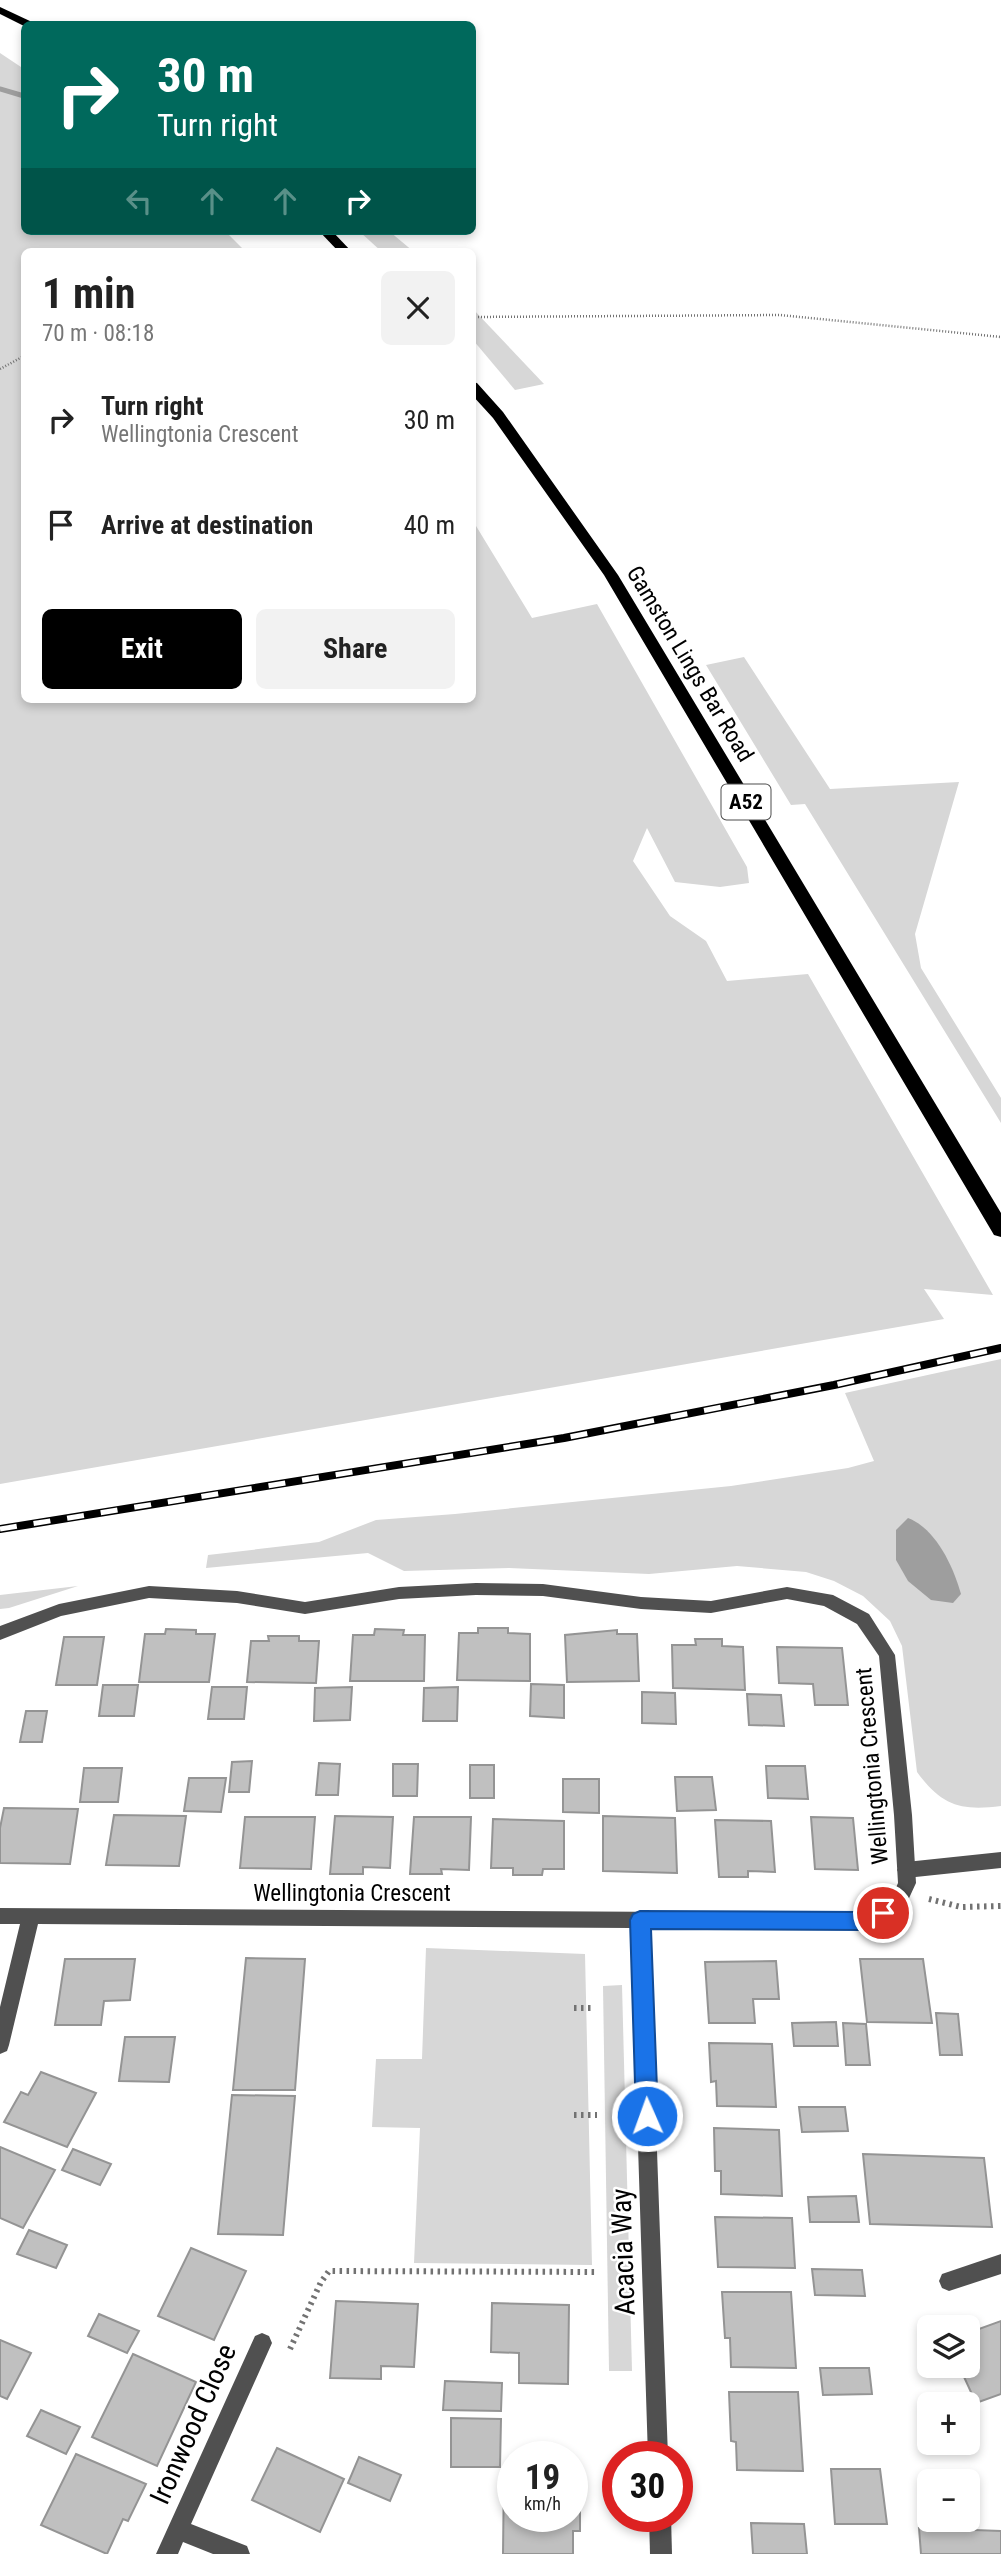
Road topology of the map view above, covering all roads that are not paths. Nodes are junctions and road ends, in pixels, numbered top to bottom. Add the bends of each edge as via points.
1 (0, 10) edge
2 (22, 21) edge
3 (330, 235) edge
4 (342, 248) edge
5 (476, 390) edge
6 (1001, 1230) edge
7 (0, 1633) edge
8 (1001, 1860) edge
9 (906, 1870) junction
10 (0, 1916) edge
11 (31, 1916) junction
12 (640, 1920) junction
13 (0, 2045) edge
14 (1001, 2264) edge
15 (949, 2281) dead end
16 (262, 2343) dead end
17 (657, 2441) edge
18 (178, 2529) junction
19 (660, 2532) edge
20 (167, 2554) edge
21 (239, 2554) edge
22 (661, 2554) edge

1 - 2 highway
3 - 4 highway
5 - 6 highway, Gamston Lings Bar Road / A52 via 611,575
7 - 9 street, Wellingtonia Crescent via 59,1610 149,1592 237,1597 304,1608 399,1593 476,1589 543,1590 711,1607 787,1593 827,1600 863,1619 887,1655
8 - 9 street
9 - 12 street, Wellingtonia Crescent via 907,1883 898,1903 863,1921
10 - 11 street, Wellingtonia Crescent
11 - 12 street, Wellingtonia Crescent
11 - 13 street
12 - 17 street, Acacia Way
14 - 15 street
16 - 18 street, Ironwood Close
18 - 20 street, Ironwood Close
18 - 21 street, Ironwood Close
19 - 22 street

